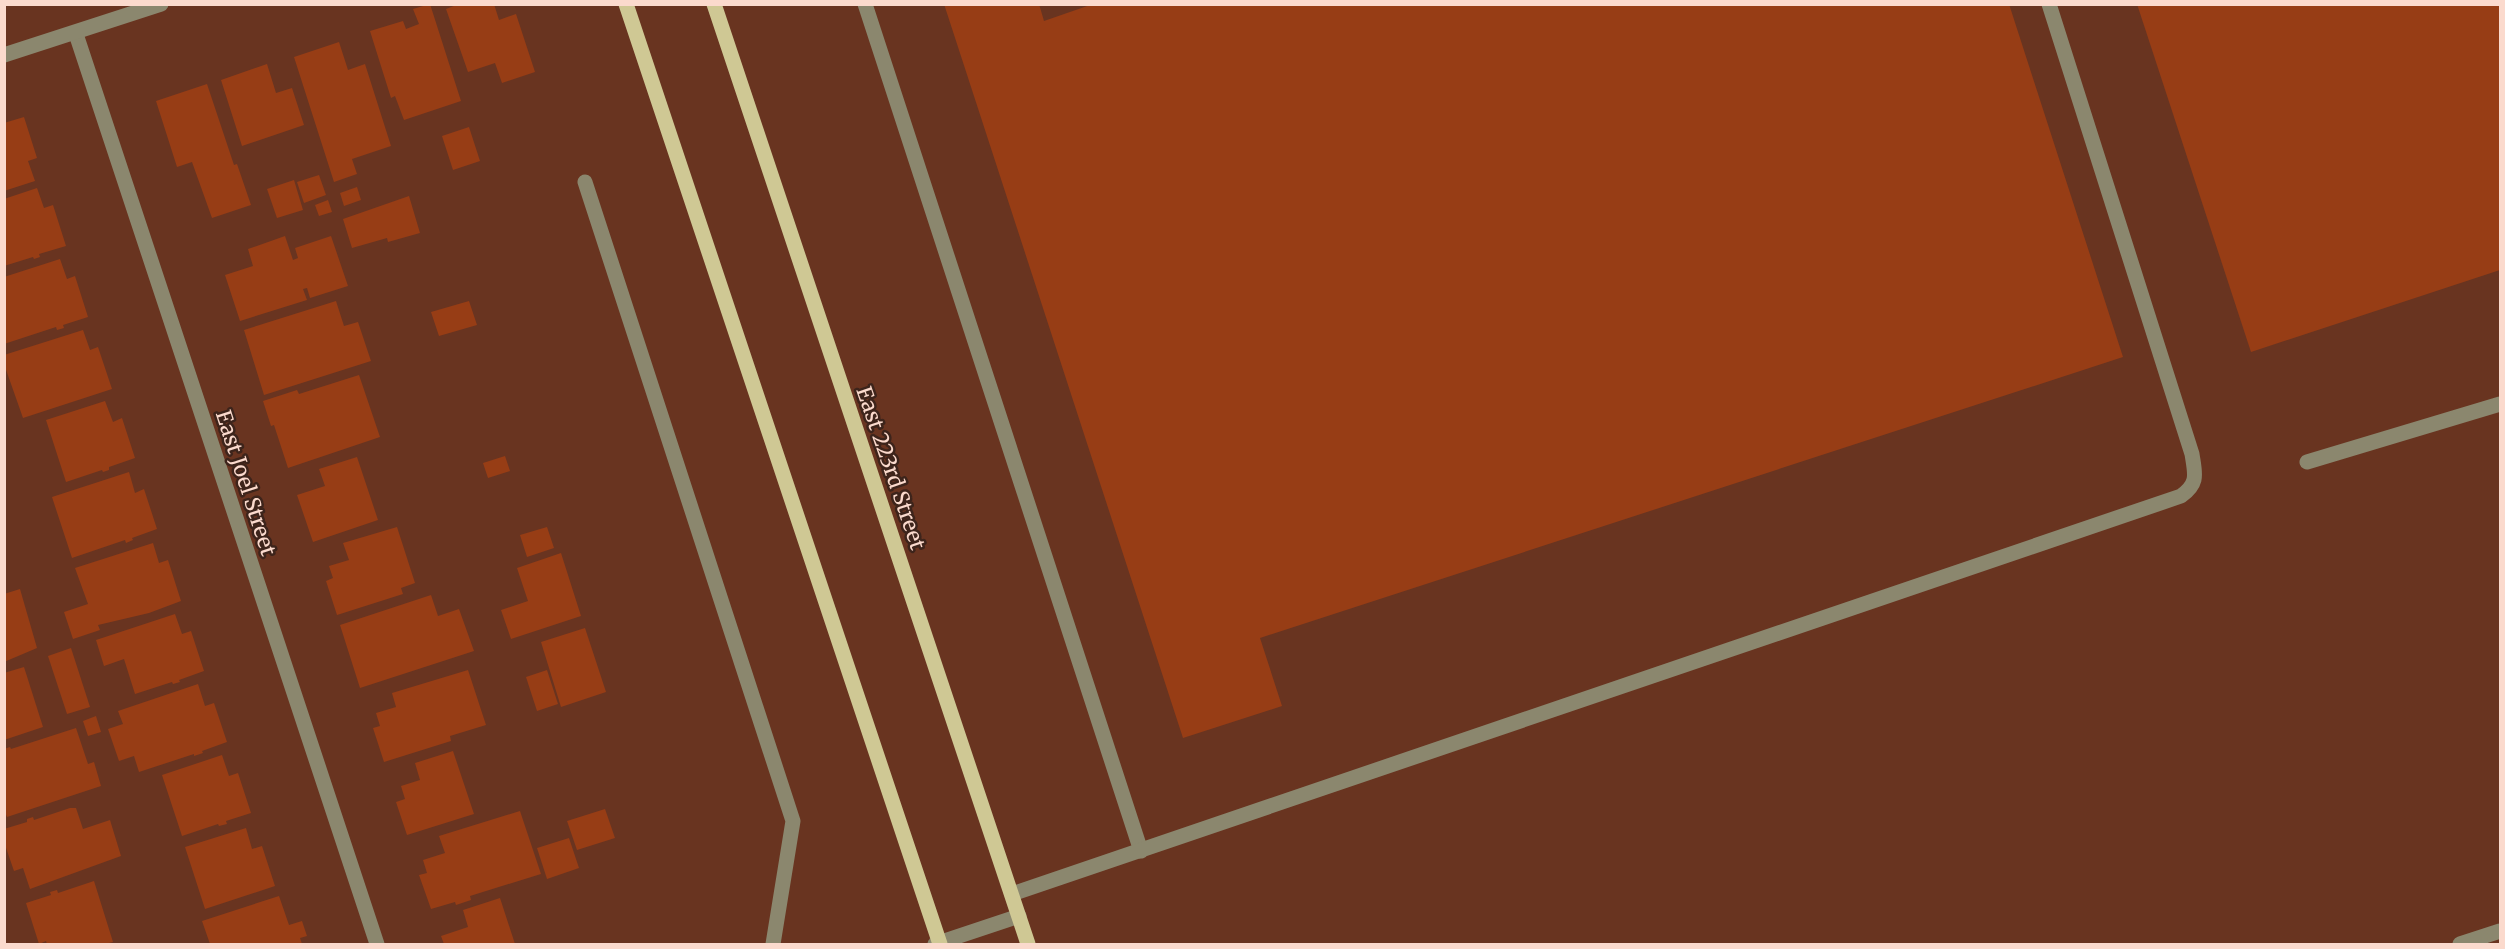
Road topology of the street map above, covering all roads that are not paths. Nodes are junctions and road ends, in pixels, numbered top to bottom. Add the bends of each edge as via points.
1 (161, 4) edge
2 (626, 4) edge
3 (714, 4) edge
4 (865, 4) edge
5 (2049, 4) edge
6 (76, 34) junction
7 (4, 55) edge
8 (585, 182) dead end
9 (2500, 404) edge
10 (2307, 462) dead end
11 (1141, 851) junction
12 (1012, 894) junction
13 (1019, 916) junction
14 (2500, 931) edge
15 (938, 944) edge
16 (377, 945) edge
17 (773, 945) edge
18 (1028, 945) edge
19 (2460, 945) edge

1 - 6 street
2 - 15 main road
3 - 12 main road, East 223rd Street
4 - 11 street
5 - 11 street via 2192,454 2191,488 2181,496
6 - 7 street
6 - 16 street, East Joel Street
8 - 17 street via 793,821
9 - 10 street
11 - 12 street
12 - 13 main road, East 223rd Street
13 - 15 street
13 - 18 main road, East 223rd Street
14 - 19 street

